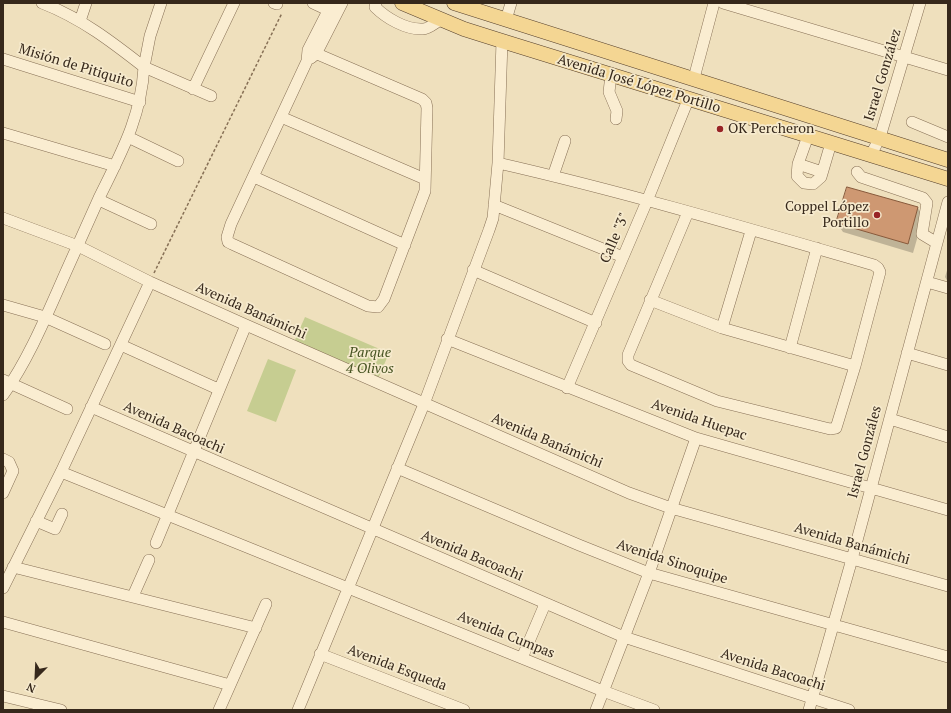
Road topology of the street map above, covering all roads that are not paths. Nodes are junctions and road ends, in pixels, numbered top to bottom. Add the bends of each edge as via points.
1 (42, 3) edge
2 (86, 3) edge
3 (161, 3) edge
4 (234, 3) edge
5 (313, 3) edge
6 (342, 3) edge
7 (376, 3) edge
8 (402, 3) edge
9 (454, 3) edge
10 (511, 3) edge
11 (714, 3) edge
12 (722, 3) edge
13 (920, 3) edge
14 (330, 7) edge
15 (442, 19) junction
16 (506, 20) junction
17 (80, 21) junction
18 (502, 41) junction
19 (585, 46) junction
20 (310, 55) junction
21 (904, 58) junction
22 (3, 59) edge
23 (144, 67) junction
24 (948, 70) edge
25 (611, 76) junction
26 (694, 78) junction
27 (193, 89) junction
28 (211, 96) dead end
29 (688, 100) junction
30 (140, 102) junction
31 (282, 117) junction
32 (616, 119) dead end
33 (912, 122) dead end
34 (3, 133) edge
35 (808, 136) junction
36 (128, 137) junction
37 (880, 137) junction
38 (948, 137) edge
39 (564, 141) dead end
40 (831, 143) junction
41 (871, 155) junction
42 (948, 160) edge
43 (178, 161) dead end
44 (498, 163) junction
45 (798, 164) junction
46 (115, 166) junction
47 (822, 172) junction
48 (857, 172) dead end
49 (553, 176) junction
50 (254, 177) junction
51 (425, 179) junction
52 (948, 179) edge
53 (99, 200) junction
54 (647, 201) junction
55 (948, 202) edge
56 (494, 205) junction
57 (688, 212) junction
58 (3, 218) edge
59 (151, 224) dead end
60 (752, 231) junction
61 (937, 243) junction
62 (405, 245) junction
63 (78, 246) junction
64 (817, 248) junction
65 (622, 258) junction
66 (473, 270) junction
67 (150, 282) junction
68 (927, 282) junction
69 (948, 288) edge
70 (650, 300) junction
71 (3, 305) edge
72 (45, 317) junction
73 (596, 323) junction
74 (246, 325) junction
75 (722, 328) junction
76 (447, 339) junction
77 (105, 344) dead end
78 (121, 345) junction
79 (790, 348) junction
80 (907, 353) junction
81 (948, 365) edge
82 (856, 366) junction
83 (8, 382) edge
84 (567, 388) junction
85 (218, 389) junction
86 (3, 395) edge
87 (424, 404) junction
88 (91, 407) junction
89 (67, 408) dead end
90 (890, 420) junction
91 (948, 437) edge
92 (696, 438) junction
93 (192, 452) junction
94 (3, 459) edge
95 (397, 468) junction
96 (61, 472) junction
97 (871, 487) junction
98 (3, 493) edge
99 (671, 508) junction
100 (948, 510) edge
101 (62, 514) dead end
102 (167, 515) junction
103 (36, 521) junction
104 (371, 529) junction
105 (156, 543) dead end
106 (852, 559) junction
107 (149, 560) dead end
108 (13, 567) junction
109 (649, 573) junction
110 (948, 586) edge
111 (347, 587) junction
112 (3, 588) edge
113 (133, 596) junction
114 (266, 604) dead end
115 (545, 604) junction
116 (3, 622) edge
117 (833, 626) junction
118 (256, 628) junction
119 (624, 637) junction
120 (320, 654) junction
121 (948, 657) edge
122 (522, 658) junction
123 (230, 685) junction
124 (603, 691) junction
125 (3, 696) edge
126 (812, 698) junction
127 (61, 710) edge
128 (219, 710) edge
129 (298, 710) edge
130 (464, 710) edge
131 (596, 710) edge
132 (654, 710) edge
133 (809, 710) edge
134 (849, 710) edge

1 - 17 street
2 - 17 street
3 - 23 street via 150,36
4 - 27 street
5 - 14 street
6 - 20 street
7 - 15 street via 382,14 417,29 424,29
8 - 15 main road, Avenida José López Portillo
9 - 16 main road, Avenida José López Portillo
10 - 16 street
11 - 26 street
12 - 21 street
13 - 21 street, Israel González
14 - 20 street
15 - 16 main road via 483,30 497,27
15 - 18 main road, Avenida José López Portillo
16 - 19 main road, Avenida José López Portillo
17 - 23 street
18 - 19 main road via 509,32 516,30
18 - 25 main road, Avenida José López Portillo
18 - 44 street
19 - 26 main road, Avenida José López Portillo
20 - 31 street
20 - 51 street via 422,99 426,103
21 - 24 street
21 - 37 street, Israel González
22 - 30 street, Misión de Pitiquito
23 - 27 street
23 - 30 street
25 - 29 main road, Avenida José López Portillo
25 - 32 street via 609,92 618,111
26 - 37 main road, Avenida José López Portillo
27 - 28 street
29 - 35 main road, Avenida José López Portillo
29 - 54 street, Calle "3"
30 - 36 street
31 - 50 street
31 - 51 street
33 - 38 street
34 - 46 street
35 - 40 main road, Avenida José López Portillo
35 - 45 street
36 - 43 street
36 - 46 street
37 - 41 street, Israel González
37 - 42 main road, Avenida José López Portillo
39 - 49 street
40 - 41 main road, Avenida José López Portillo
40 - 47 street
41 - 52 main road, Avenida José López Portillo
44 - 49 street
44 - 56 street
45 - 47 street
45 - 47 street via 797,176 804,183 813,184 821,177
46 - 53 street
48 - 61 street via 861,177 923,198 926,202 922,234
49 - 54 street
50 - 62 street
50 - 62 street via 231,224 228,242 368,306 378,307 382,303
51 - 62 street via 423,199
53 - 59 street
53 - 63 street
54 - 57 street
54 - 65 street, Calle "3"
55 - 61 street, Israel Gonzáles
56 - 65 street
56 - 66 street via 489,230
57 - 60 street
57 - 70 street
58 - 63 street, Avenida Banámichi
60 - 64 street
60 - 75 street
61 - 68 street, Israel Gonzáles
63 - 67 street, Avenida Banámichi
63 - 72 street
64 - 79 street
64 - 82 street via 874,265 880,272
65 - 73 street, Calle "3"
66 - 73 street
66 - 76 street
67 - 74 street, Avenida Banámichi
67 - 78 street
68 - 69 street
68 - 80 street, Israel Gonzáles
70 - 75 street
70 - 82 street via 628,355 628,361 631,365 717,401 833,430 837,425
71 - 72 street
72 - 77 street
72 - 83 street
73 - 84 street, Calle "3"
74 - 85 street
74 - 87 street, Avenida Banámichi
75 - 79 street
76 - 84 street, Avenida Huepac
76 - 87 street
78 - 85 street
78 - 88 street
79 - 82 street
80 - 81 street
80 - 90 street, Israel Gonzáles
83 - 86 street
83 - 89 street
84 - 92 street, Avenida Huepac
85 - 93 street
87 - 95 street
87 - 99 street, Avenida Banámichi via 629,493
88 - 93 street, Avenida Bacoachi
88 - 96 street
90 - 91 street
90 - 97 street, Israel Gonzáles
92 - 97 street, Avenida Huepac
92 - 99 street
93 - 102 street
93 - 104 street, Avenida Bacoachi
94 - 98 street via 9,462 13,471
95 - 104 street
95 - 109 street, Avenida Sinoquipe
96 - 102 street, Avenida Cumpas
96 - 103 street
97 - 100 street, Avenida Huepac
97 - 106 street, Israel Gonzáles
99 - 106 street, Avenida Banámichi
99 - 109 street
101 - 103 street via 55,529
102 - 105 street
102 - 111 street, Avenida Cumpas
103 - 108 street
104 - 111 street
104 - 115 street, Avenida Bacoachi
106 - 110 street, Avenida Banámichi
106 - 117 street, Israel Gonzáles
107 - 113 street
108 - 112 street
108 - 113 street
109 - 117 street, Avenida Sinoquipe
109 - 119 street
111 - 120 street
111 - 122 street, Avenida Cumpas
113 - 118 street
114 - 118 street
115 - 119 street, Avenida Bacoachi
115 - 122 street
116 - 123 street
117 - 121 street, Avenida Sinoquipe
117 - 126 street, Israel Gonzáles
118 - 123 street
119 - 124 street
119 - 126 street, Avenida Bacoachi
120 - 129 street
120 - 130 street, Avenida Esqueda
122 - 124 street, Avenida Cumpas
123 - 128 street
124 - 131 street
124 - 132 street, Avenida Cumpas
125 - 127 street
126 - 133 street, Israel Gonzáles
126 - 134 street, Avenida Bacoachi

